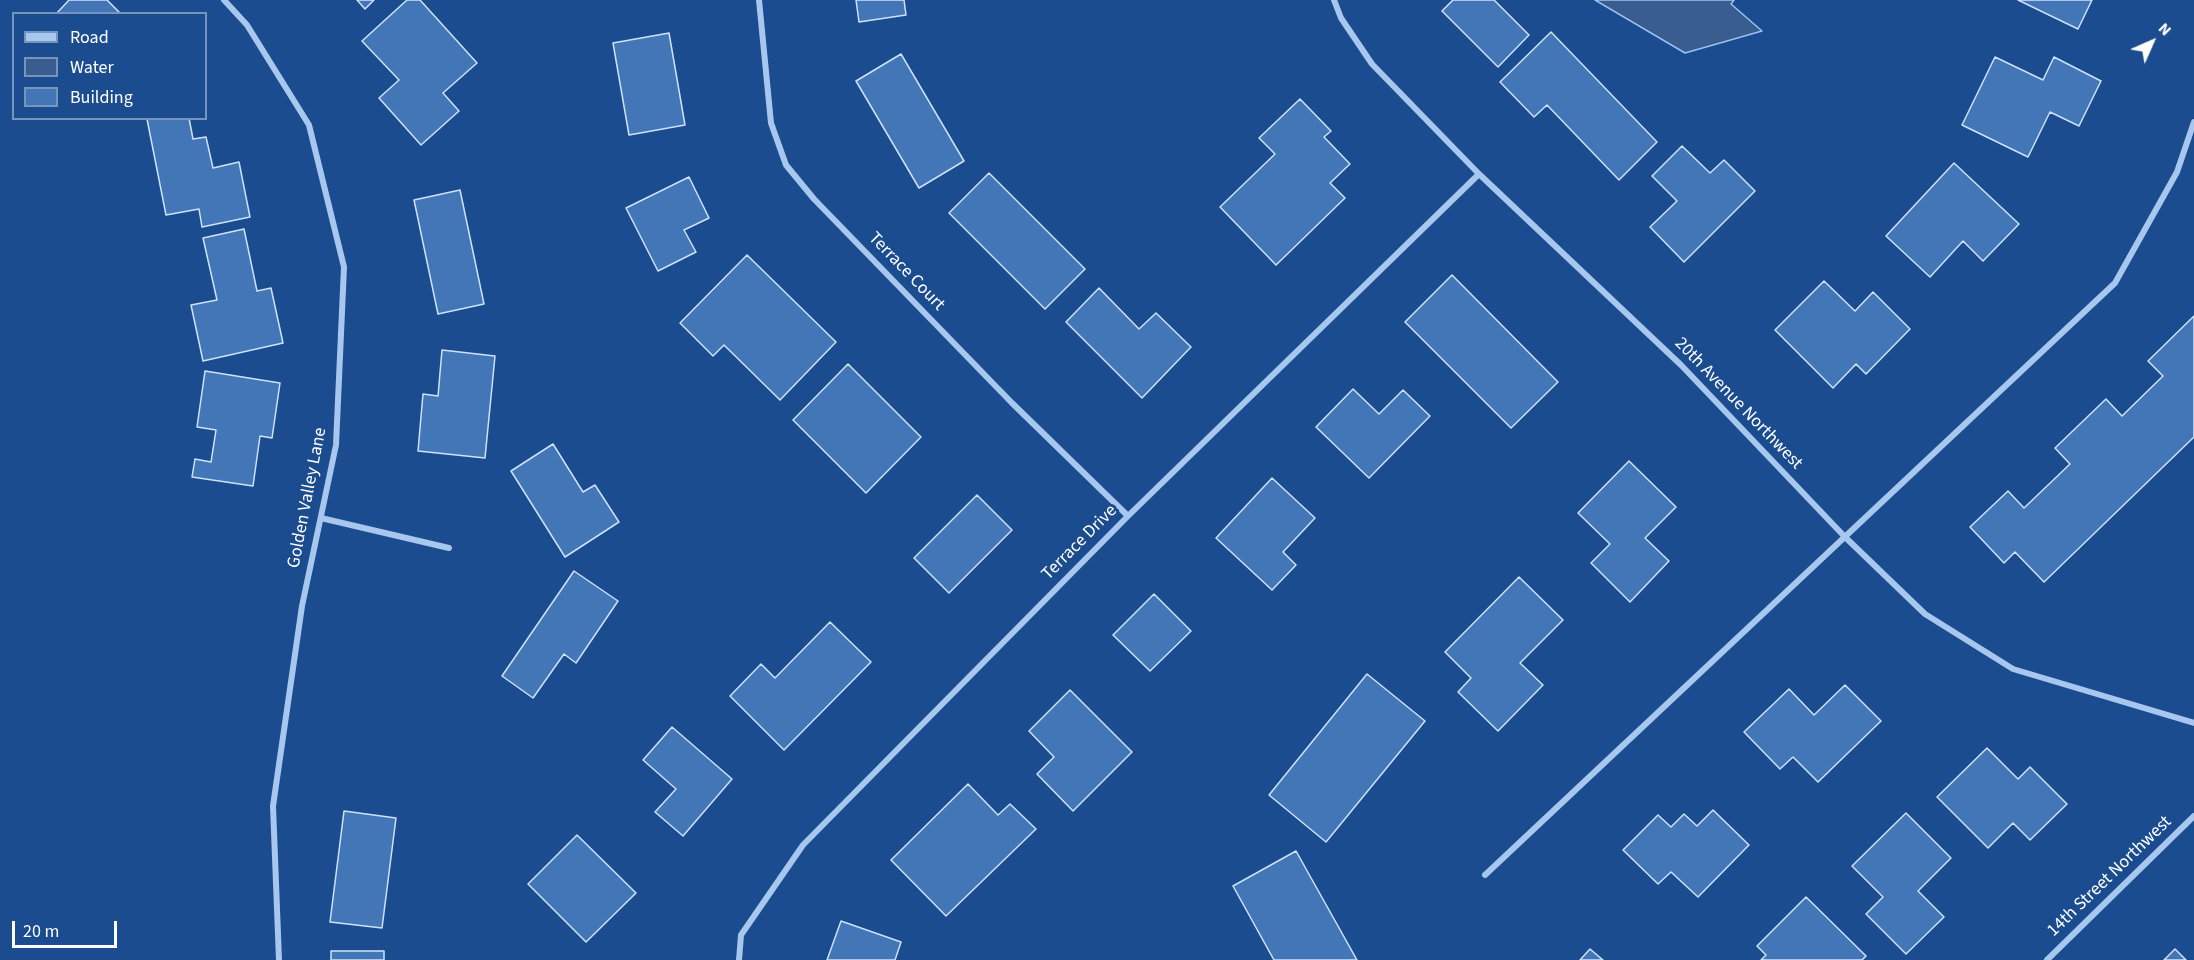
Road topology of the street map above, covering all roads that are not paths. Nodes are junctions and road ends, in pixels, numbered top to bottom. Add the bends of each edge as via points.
1 (224, 0) edge
2 (759, 0) edge
3 (1334, 0) edge
4 (2194, 122) edge
5 (1479, 174) junction
6 (1128, 516) junction
7 (321, 518) junction
8 (1845, 537) junction
9 (449, 548) dead end
10 (2194, 723) edge
11 (2194, 816) edge
12 (1485, 874) dead end
13 (279, 960) edge
14 (739, 960) edge
15 (2047, 960) edge

1 - 7 street, Golden Valley Lane via 247,25 309,125 344,267 336,444
2 - 6 street, Terrace Court via 771,123 786,165 1012,403
3 - 5 street, 20th Avenue Northwest via 1341,18 1372,64
4 - 8 street via 2178,172 2115,283
5 - 6 street, Terrace Drive
5 - 8 street, 20th Avenue Northwest via 1681,365
6 - 14 street, Terrace Drive via 803,845 741,935
7 - 9 street
7 - 13 street, Golden Valley Lane via 302,606 273,806
8 - 10 street, 20th Avenue Northwest via 1925,614 2013,669
8 - 12 street
11 - 15 street, 14th Street Northwest

